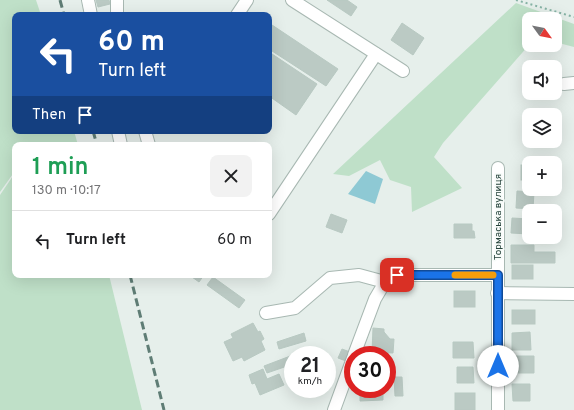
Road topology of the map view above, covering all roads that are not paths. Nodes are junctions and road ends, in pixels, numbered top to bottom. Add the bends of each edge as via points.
1 (88, 0) edge
2 (117, 0) edge
3 (248, 0) edge
4 (292, 0) edge
5 (90, 12) edge
6 (117, 12) edge
7 (239, 12) edge
8 (376, 54) junction
9 (403, 71) dead end
10 (498, 168) dead end
11 (272, 210) edge
12 (498, 275) junction
13 (385, 282) junction
14 (497, 293) junction
15 (574, 294) edge
16 (266, 313) dead end
17 (357, 346) edge
18 (344, 383) edge
19 (334, 410) edge
20 (498, 410) edge

1 - 5 street
2 - 6 street
3 - 7 street
4 - 8 street
8 - 9 street
8 - 11 street
10 - 12 street, Тормаська вулиця
12 - 13 street via 397,275
12 - 14 street, Тормаська вулиця
13 - 16 street via 359,275 330,278 295,308
13 - 17 street via 375,299
14 - 15 street
14 - 20 street, Тормаська вулиця
18 - 19 street

